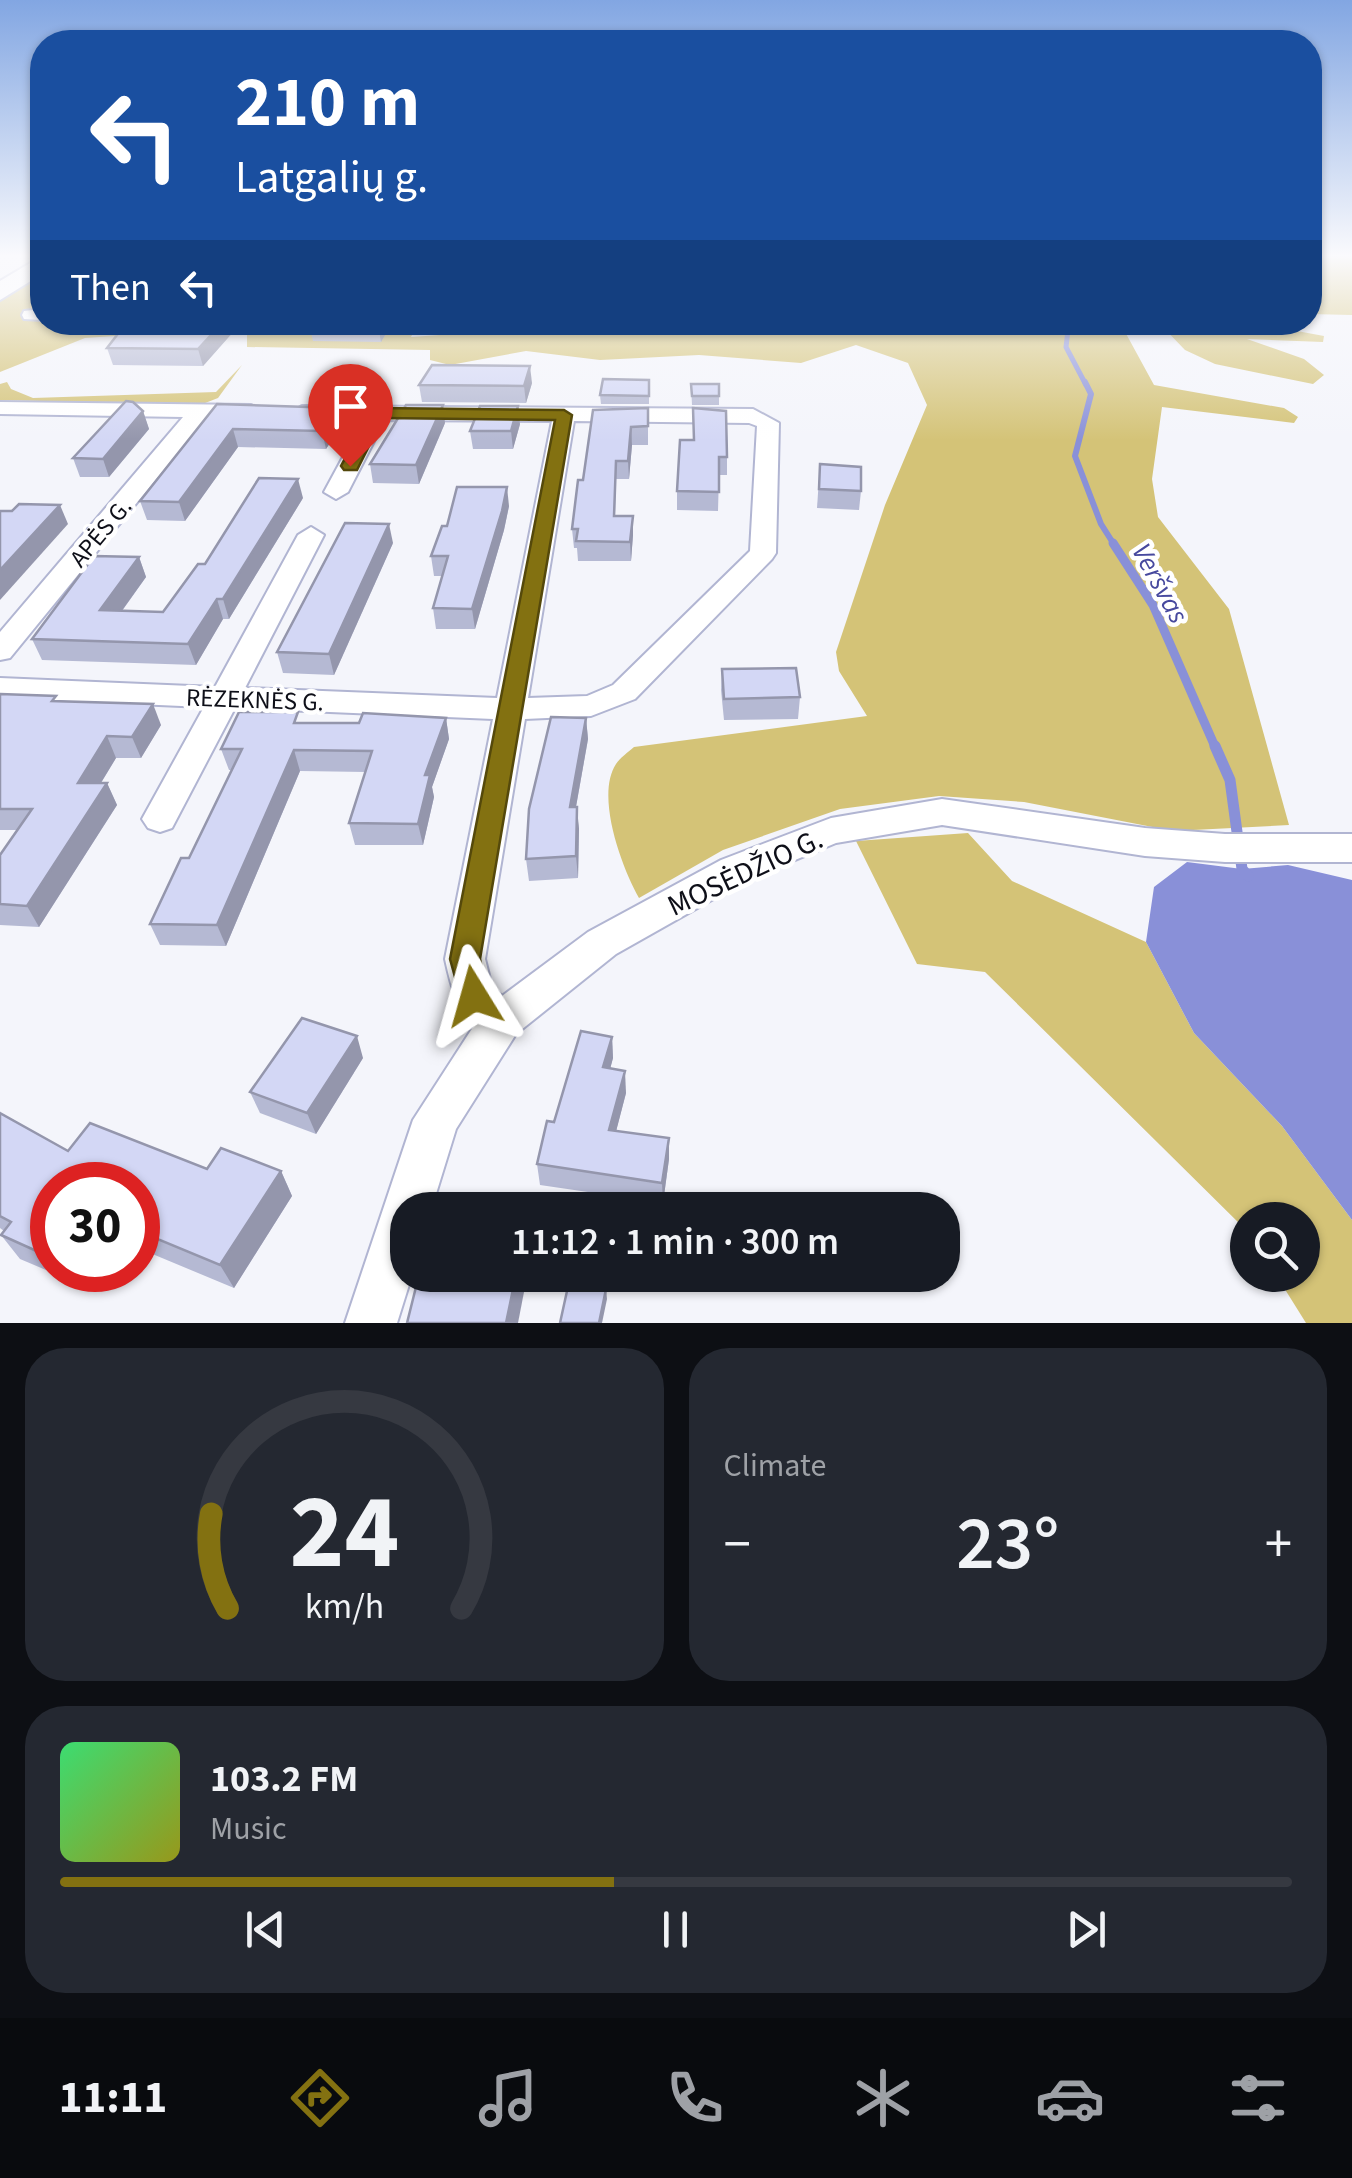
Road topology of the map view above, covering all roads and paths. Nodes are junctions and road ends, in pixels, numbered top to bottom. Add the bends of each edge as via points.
1 (0, 408) edge
2 (199, 412) junction
3 (378, 413) junction
4 (564, 415) junction
5 (336, 492) dead end
6 (311, 535) dead end
7 (0, 651) edge
8 (0, 688) edge
9 (225, 698) junction
10 (510, 709) junction
11 (160, 819) dead end
12 (1352, 848) edge
13 (501, 1021) junction
14 (371, 1323) edge

1 - 2 street
2 - 3 street
2 - 7 street, APĖS G.
3 - 4 street
3 - 5 street
4 - 10 street
4 - 10 street, RĖZEKNĖS G. via 754,416 768,423 763,553 624,692 591,706
6 - 9 street
8 - 9 street, RĖZEKNĖS G.
9 - 10 street, RĖZEKNĖS G.
9 - 11 street
10 - 13 street via 465,959 474,996
12 - 13 street, MOSĖDŽIO G. via 1145,842 942,812 831,831 734,870 602,943
13 - 14 street, MOSĖDŽIO G. via 436,1120

